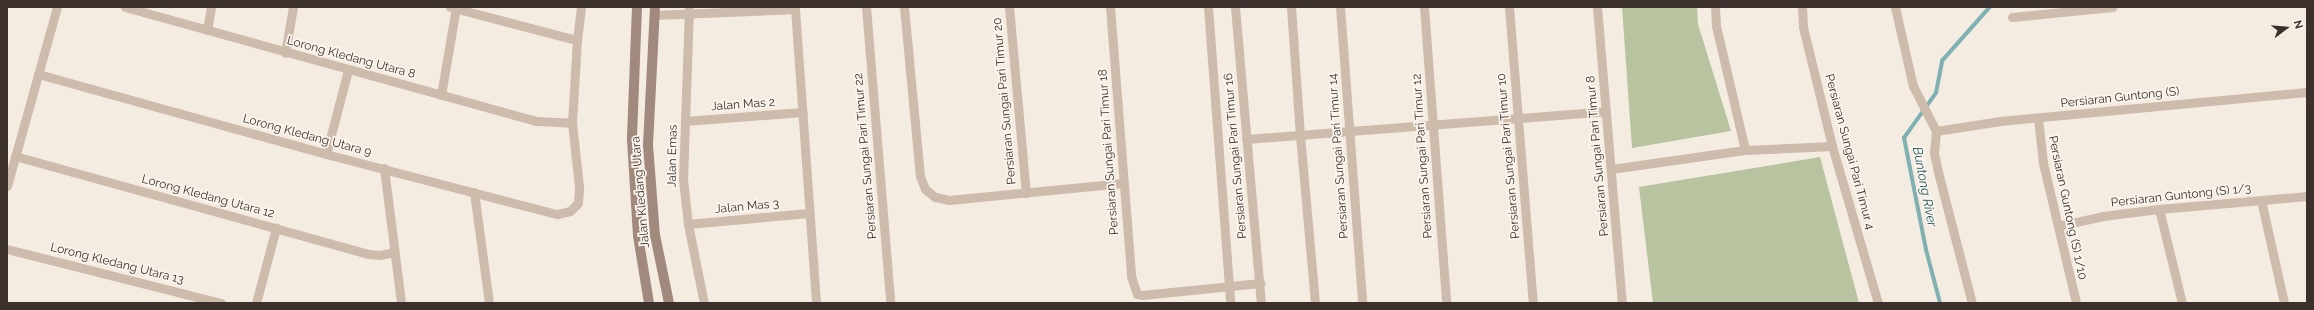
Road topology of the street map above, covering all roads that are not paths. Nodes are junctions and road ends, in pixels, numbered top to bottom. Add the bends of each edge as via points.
1 (57, 7) edge
2 (126, 7) edge
3 (211, 7) edge
4 (293, 7) edge
5 (581, 7) edge
6 (638, 7) edge
7 (866, 7) edge
8 (904, 7) edge
9 (1009, 7) edge
10 (1110, 7) edge
11 (1208, 7) edge
12 (1235, 7) edge
13 (1291, 7) edge
14 (1340, 7) edge
15 (1424, 7) edge
16 (1509, 7) edge
17 (1597, 7) edge
18 (1715, 7) edge
19 (1802, 7) edge
20 (1895, 7) edge
21 (2113, 7) edge
22 (454, 8) edge
23 (689, 10) edge
24 (654, 11) edge
25 (2012, 17) dead end
26 (207, 30) junction
27 (577, 40) junction
28 (284, 53) junction
29 (348, 70) junction
30 (38, 74) junction
31 (2307, 92) edge
32 (441, 95) junction
33 (1606, 110) junction
34 (803, 112) junction
35 (1518, 118) junction
36 (2038, 118) junction
37 (685, 121) junction
38 (572, 123) junction
39 (1433, 124) junction
40 (1350, 131) junction
41 (1936, 131) junction
42 (1300, 135) junction
43 (1246, 139) junction
44 (1832, 146) junction
45 (1746, 150) junction
46 (326, 154) junction
47 (15, 156) junction
48 (384, 168) junction
49 (1611, 169) junction
50 (1123, 183) junction
51 (7, 186) edge
52 (474, 192) junction
53 (1026, 193) junction
54 (2307, 196) edge
55 (2261, 200) junction
56 (2159, 209) junction
57 (809, 214) junction
58 (688, 224) junction
59 (2058, 226) junction
60 (276, 228) junction
61 (7, 249) edge
62 (394, 252) junction
63 (1260, 283) junction
64 (1230, 286) junction
65 (890, 302) edge
66 (221, 303) edge
67 (256, 303) edge
68 (401, 303) edge
69 (489, 303) edge
70 (650, 303) edge
71 (669, 303) edge
72 (704, 303) edge
73 (816, 303) edge
74 (1230, 303) edge
75 (1261, 303) edge
76 (1315, 303) edge
77 (1362, 303) edge
78 (1446, 303) edge
79 (1533, 303) edge
80 (1622, 303) edge
81 (1878, 303) edge
82 (1972, 303) edge
83 (2076, 303) edge
84 (2182, 303) edge
85 (2284, 303) edge

1 - 30 street
2 - 26 street, Lorong Kledang Utara 8
3 - 26 street
4 - 28 street
5 - 27 street
6 - 70 main road, Jalan Kledang Utara via 632,140 638,236
7 - 65 street, Persiaran Sungai Pari Timur 22
8 - 53 street via 920,176 925,189 935,197 949,200
9 - 53 street, Persiaran Sungai Pari Timur 20
10 - 50 street, Persiaran Sungai Pari Timur 18
11 - 64 street, Persiaran Sungai Pari Timur 16
12 - 43 street, Persiaran Sungai Pari Timur 16
13 - 42 street
14 - 40 street, Persiaran Sungai Pari Timur 14
15 - 39 street, Persiaran Sungai Pari Timur 12
16 - 35 street, Persiaran Sungai Pari Timur 10
17 - 33 street, Persiaran Sungai Pari Timur 8
18 - 45 street via 1716,26
19 - 44 street, Persiaran Sungai Pari Timur 4 via 1803,26
20 - 41 street via 1913,86
21 - 25 street
22 - 27 street
22 - 32 street
23 - 24 street
23 - 34 street via 795,9
23 - 37 street, Jalan Emas
24 - 71 main road, Jalan Kledang Utara via 648,145 655,235
26 - 28 street, Lorong Kledang Utara 8
27 - 38 street
28 - 29 street, Lorong Kledang Utara 8
29 - 32 street, Lorong Kledang Utara 8
29 - 46 street
30 - 46 street, Lorong Kledang Utara 9
30 - 47 street
31 - 36 street, Persiaran Guntong (S)
32 - 38 street, Lorong Kledang Utara 8 via 537,121
33 - 35 street
33 - 49 street, Persiaran Sungai Pari Timur 8
34 - 37 street, Jalan Mas 2
34 - 57 street
35 - 39 street
35 - 79 street, Persiaran Sungai Pari Timur 10
36 - 41 street, Persiaran Guntong (S)
36 - 59 street, Persiaran Guntong (S) 1/10 via 2043,163
37 - 58 street, Jalan Emas via 683,179
38 - 52 street, Lorong Kledang Utara 9 via 579,187 578,203 570,211 557,214
39 - 40 street
39 - 78 street, Persiaran Sungai Pari Timur 12
40 - 42 street
40 - 77 street, Persiaran Sungai Pari Timur 14
41 - 82 street via 1934,153
42 - 43 street
42 - 76 street
43 - 63 street, Persiaran Sungai Pari Timur 16
44 - 45 street
44 - 81 street, Persiaran Sungai Pari Timur 4
45 - 49 street
46 - 48 street, Lorong Kledang Utara 9
47 - 51 street
47 - 60 street, Lorong Kledang Utara 12
48 - 52 street, Lorong Kledang Utara 9
48 - 62 street
49 - 80 street, Persiaran Sungai Pari Timur 8
50 - 53 street
50 - 64 street, Persiaran Sungai Pari Timur 18 via 1130,276 1137,294
52 - 69 street
54 - 55 street, Persiaran Guntong (S) 1/3
55 - 56 street, Persiaran Guntong (S) 1/3
55 - 85 street
56 - 59 street, Persiaran Guntong (S) 1/3 via 2103,216
56 - 84 street
57 - 58 street, Jalan Mas 3
57 - 73 street
58 - 72 street, Jalan Emas
59 - 83 street, Persiaran Guntong (S) 1/10
60 - 62 street, Lorong Kledang Utara 12 via 368,254
60 - 67 street
61 - 66 street, Lorong Kledang Utara 13
62 - 68 street
63 - 64 street
63 - 75 street, Persiaran Sungai Pari Timur 16
64 - 74 street, Persiaran Sungai Pari Timur 16

